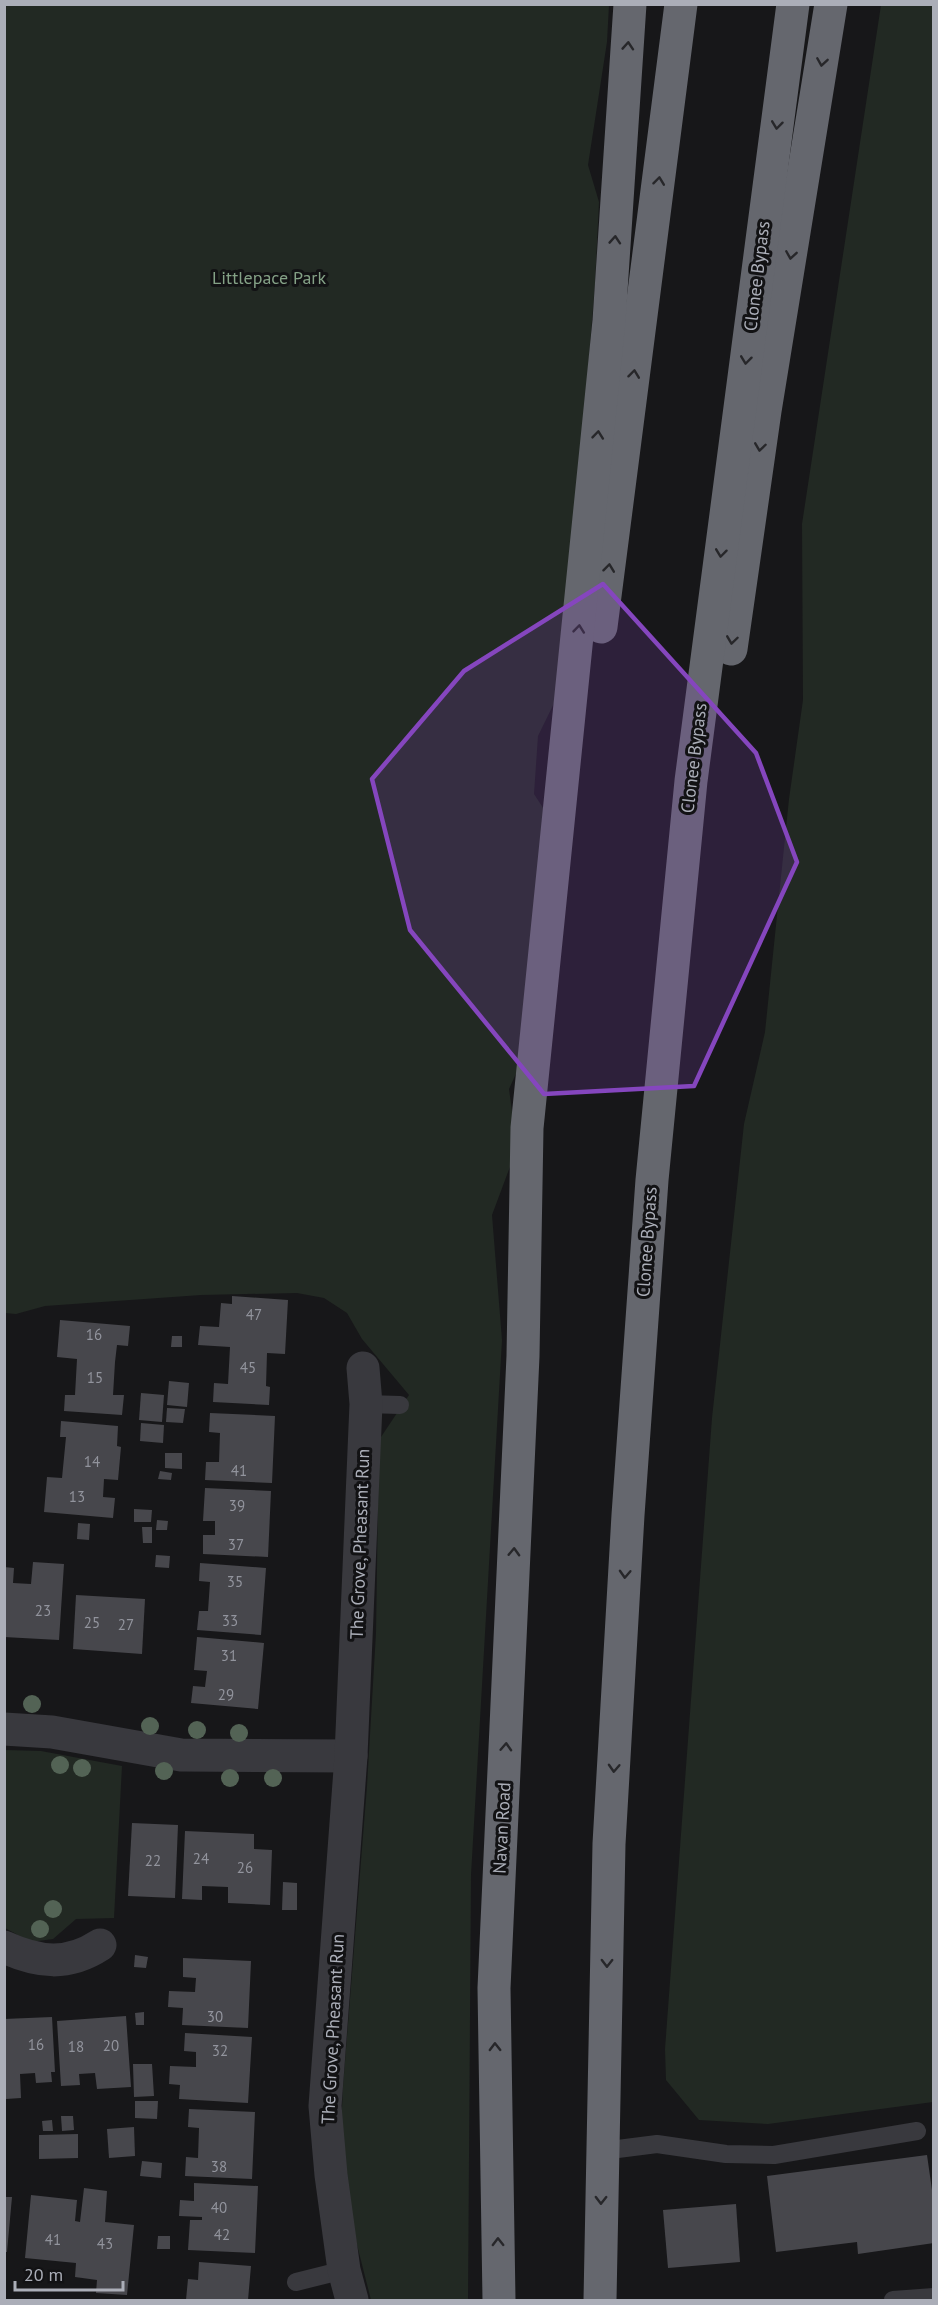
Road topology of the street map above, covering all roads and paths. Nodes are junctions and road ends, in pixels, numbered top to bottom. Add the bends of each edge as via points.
1 (630, 4) edge
2 (681, 4) edge
3 (793, 4) edge
4 (831, 4) edge
5 (523, 1356) junction
6 (363, 1368) dead end
7 (366, 1404) junction
8 (400, 1406) dead end
9 (628, 1515) junction
10 (4, 1729) edge
11 (351, 1756) junction
12 (100, 1945) dead end
13 (4, 1947) edge
14 (917, 2131) dead end
15 (602, 2151) junction
16 (296, 2282) dead end
17 (348, 2285) edge
18 (933, 2297) edge
19 (498, 2301) edge
20 (600, 2301) edge
21 (893, 2301) edge

5 -> 1 highway via 527,1128 609,321
5 -> 2 highway via 544,1127 598,650
3 -> 9 highway, Clonee Bypass via 691,781 652,1180
4 -> 9 highway via 767,399 708,802
19 -> 5 highway, Navan Road via 494,1988
6 - 7 street, The Grove, Pheasant Run
7 - 8 lane
7 - 11 street, The Grove, Pheasant Run
9 -> 15 highway via 609,1844
10 - 11 street via 52,1732 181,1755
11 - 17 street, The Grove, Pheasant Run via 325,2106
12 - 13 street via 69,1960 41,1959
14 - 15 lane via 774,2155 726,2154 657,2144
15 -> 20 highway
16 - 17 lane
18 - 21 lane

